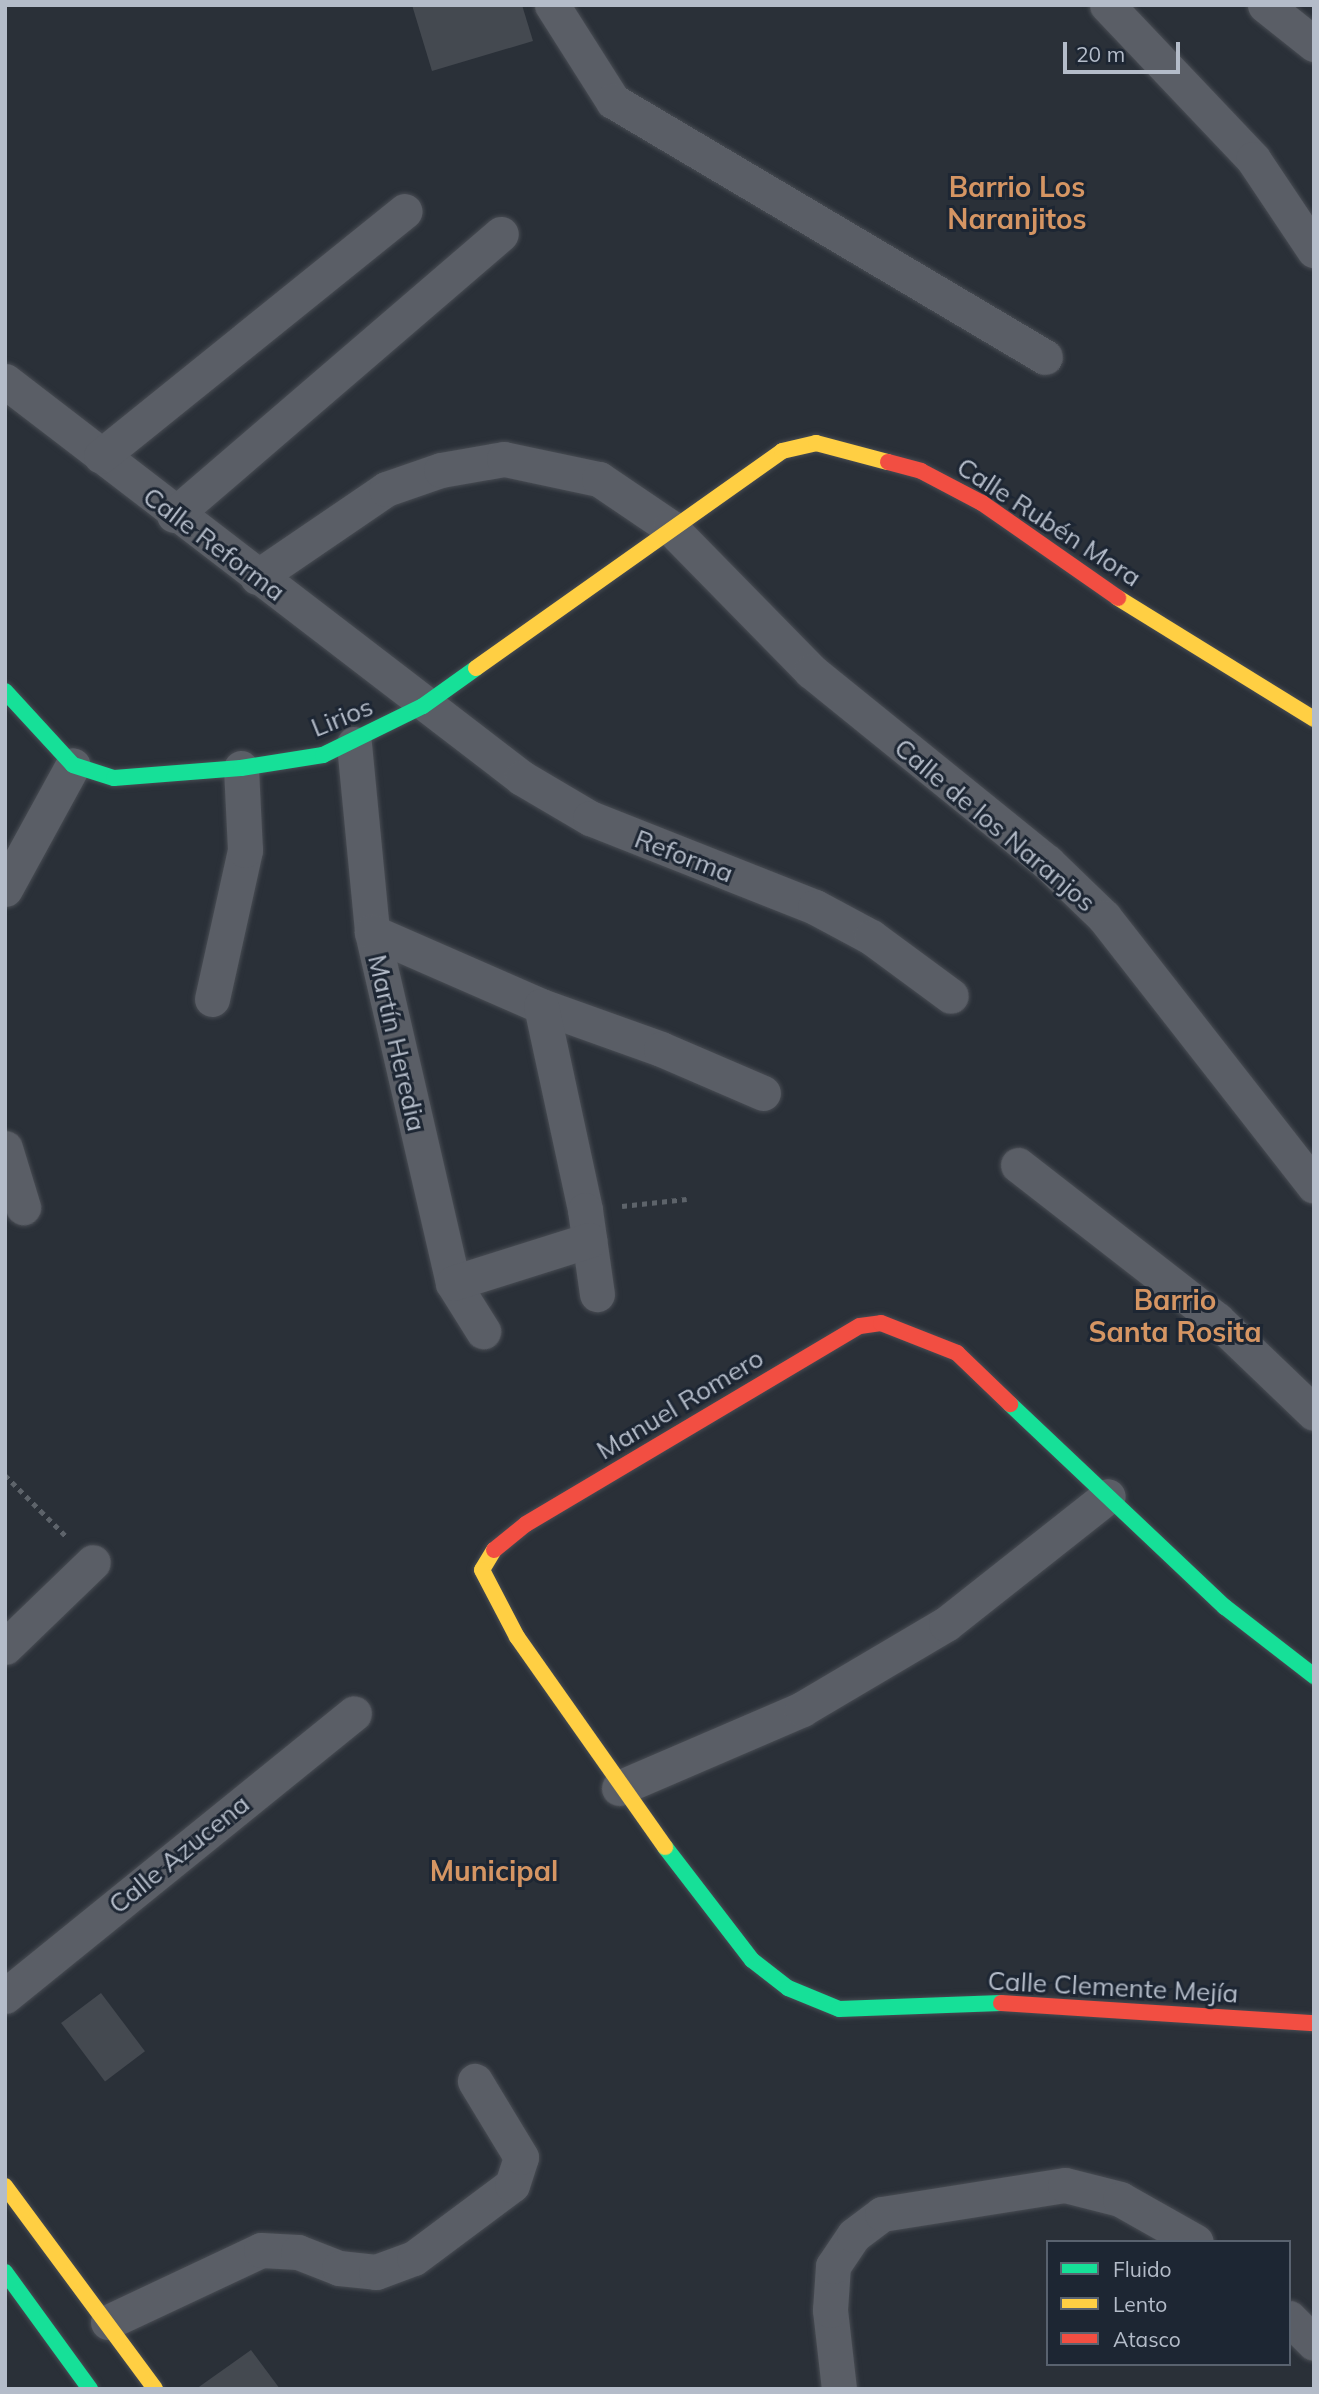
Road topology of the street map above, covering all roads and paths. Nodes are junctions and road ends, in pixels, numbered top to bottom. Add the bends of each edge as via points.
1 (552, 5) edge
2 (1107, 5) edge
3 (1265, 5) edge
4 (1314, 44) edge
5 (405, 211) dead end
6 (501, 234) dead end
7 (1314, 250) edge
8 (1045, 357) dead end
9 (5, 381) edge
10 (101, 456) junction
11 (174, 515) junction
12 (670, 527) junction
13 (257, 577) junction
14 (5, 691) edge
15 (423, 706) junction
16 (1314, 719) edge
17 (354, 744) junction
18 (73, 765) junction
19 (241, 768) junction
20 (5, 889) edge
21 (372, 932) junction
22 (950, 996) dead end
23 (212, 999) dead end
24 (541, 1006) junction
25 (763, 1093) dead end
26 (5, 1148) edge
27 (1018, 1165) dead end
28 (1314, 1186) edge
29 (687, 1199) dead end
30 (23, 1207) dead end
31 (587, 1225) junction
32 (453, 1283) junction
33 (597, 1294) dead end
34 (483, 1331) dead end
35 (1314, 1413) edge
36 (5, 1475) edge
37 (1108, 1496) junction
38 (93, 1562) joint
39 (5, 1647) edge
40 (1314, 1676) edge
41 (354, 1713) dead end
42 (619, 1788) junction
43 (788, 1988) joint
44 (5, 1996) edge
45 (1314, 2023) edge
46 (475, 2081) dead end
47 (5, 2186) edge
48 (1192, 2240) edge
49 (5, 2272) edge
50 (1291, 2320) edge
51 (108, 2322) junction
52 (1314, 2343) edge
53 (90, 2389) edge
54 (155, 2389) edge
55 (839, 2389) edge

1 - 8 street via 613,102
2 - 7 street via 1253,159
3 - 4 street
5 - 10 street
6 - 11 street
9 - 10 street, Calle Reforma
10 - 11 street, Calle Reforma
11 - 13 street, Calle Reforma
12 - 13 street, Calle de los Naranjos via 599,479 504,459 442,470 386,489
12 - 15 street, Lirios
12 - 16 street, Calle Rubén Mora via 782,450 816,443 921,471 982,503 1073,571
12 - 28 street, Calle de los Naranjos via 811,671 1047,862 1104,917
13 - 15 street, Calle Reforma
14 - 18 street, Lirios
15 - 17 street, Lirios
15 - 22 street, Reforma via 522,778 590,818 815,907 871,937
17 - 19 street, Lirios via 323,755
17 - 21 street, Martín Heredia
18 - 19 street, Lirios via 114,778
18 - 20 street
19 - 23 street via 245,850
21 - 24 street
21 - 32 street, Martín Heredia
24 - 25 street via 661,1049
24 - 31 street
26 - 30 street
27 - 35 street via 1217,1320
29 - 31 path
31 - 32 street
31 - 33 street
32 - 34 street, Martín Heredia
36 - 38 path
37 - 40 street, Manuel Romero via 1225,1606
37 - 42 street via 946,1624 802,1709
37 - 42 street, Manuel Romero via 957,1353 881,1324 860,1326 526,1524 498,1544 482,1570 531,1658
38 - 39 street
41 - 44 street, Calle Azucena
42 - 43 street, Manuel Romero via 752,1960
43 - 45 street, Calle Clemente Mejía via 839,2009 1035,2002
46 - 51 street via 521,2157 512,2185 414,2258 376,2272 339,2268 298,2252 261,2250
47 - 51 street
48 - 55 street via 1120,2199 1065,2185 882,2214 854,2235 833,2266 830,2310
49 - 53 street
50 - 52 street
51 - 54 street

